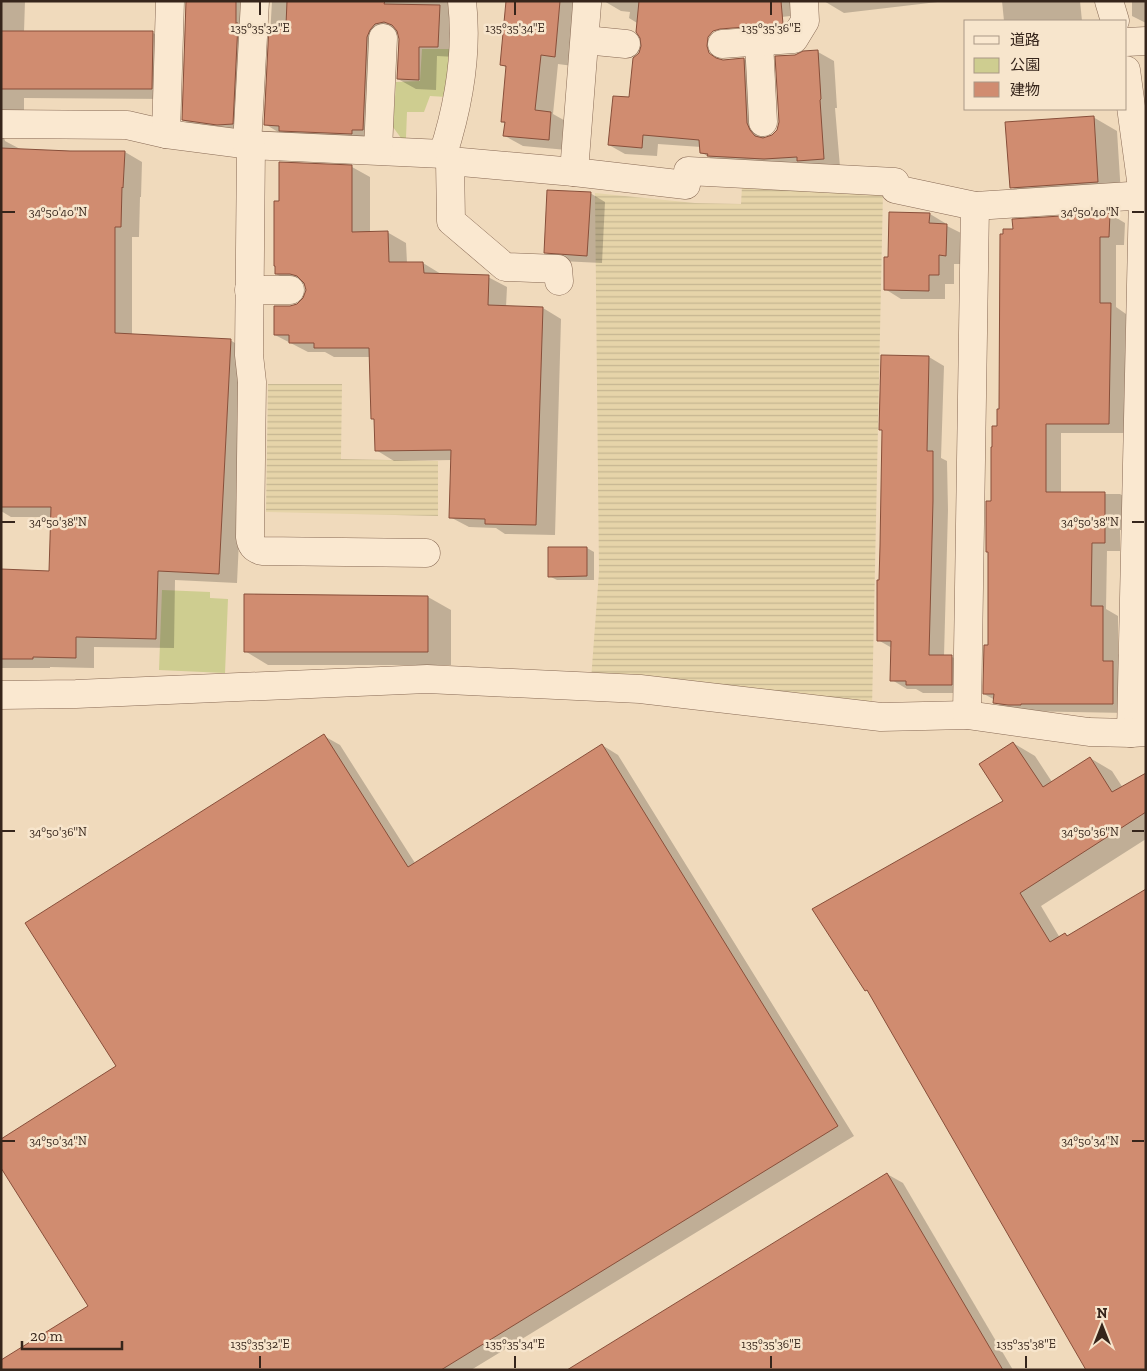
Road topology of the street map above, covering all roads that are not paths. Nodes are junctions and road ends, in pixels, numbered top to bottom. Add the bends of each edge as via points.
1 (170, 1) edge
2 (255, 1) edge
3 (462, 1) edge
4 (804, 1) edge
5 (1109, 1) edge
6 (588, 4) dead end
7 (1115, 20) edge
8 (383, 38) dead end
9 (585, 40) junction
10 (1146, 41) edge
11 (759, 42) junction
12 (1127, 42) edge
13 (626, 44) dead end
14 (722, 44) dead end
15 (1127, 77) edge
16 (764, 122) dead end
17 (1, 124) edge
18 (166, 134) junction
19 (249, 145) junction
20 (378, 150) junction
21 (446, 157) junction
22 (574, 172) junction
23 (1144, 195) edge
24 (975, 206) junction
25 (558, 281) dead end
26 (249, 290) junction
27 (290, 290) dead end
28 (426, 553) dead end
29 (1, 695) edge
30 (967, 716) junction
31 (1138, 732) edge

1 - 18 street
2 - 19 street
3 - 21 street via 462,66
4 - 11 street via 805,21 794,39
5 - 7 street
6 - 9 street
8 - 20 street
9 - 13 street
9 - 22 street
10 - 12 street
11 - 14 street
11 - 16 street
15 - 23 street
17 - 18 street via 127,125
18 - 19 street
19 - 20 street
19 - 26 street
20 - 21 street
21 - 22 street
21 - 25 street via 451,221 505,267 558,269
22 - 24 street via 686,185 688,171 895,182 895,189
23 - 24 street
23 - 31 street
24 - 30 street
26 - 27 street
26 - 28 street via 251,544 262,551
29 - 30 street via 427,679 640,689 881,717
30 - 31 street via 1089,732

